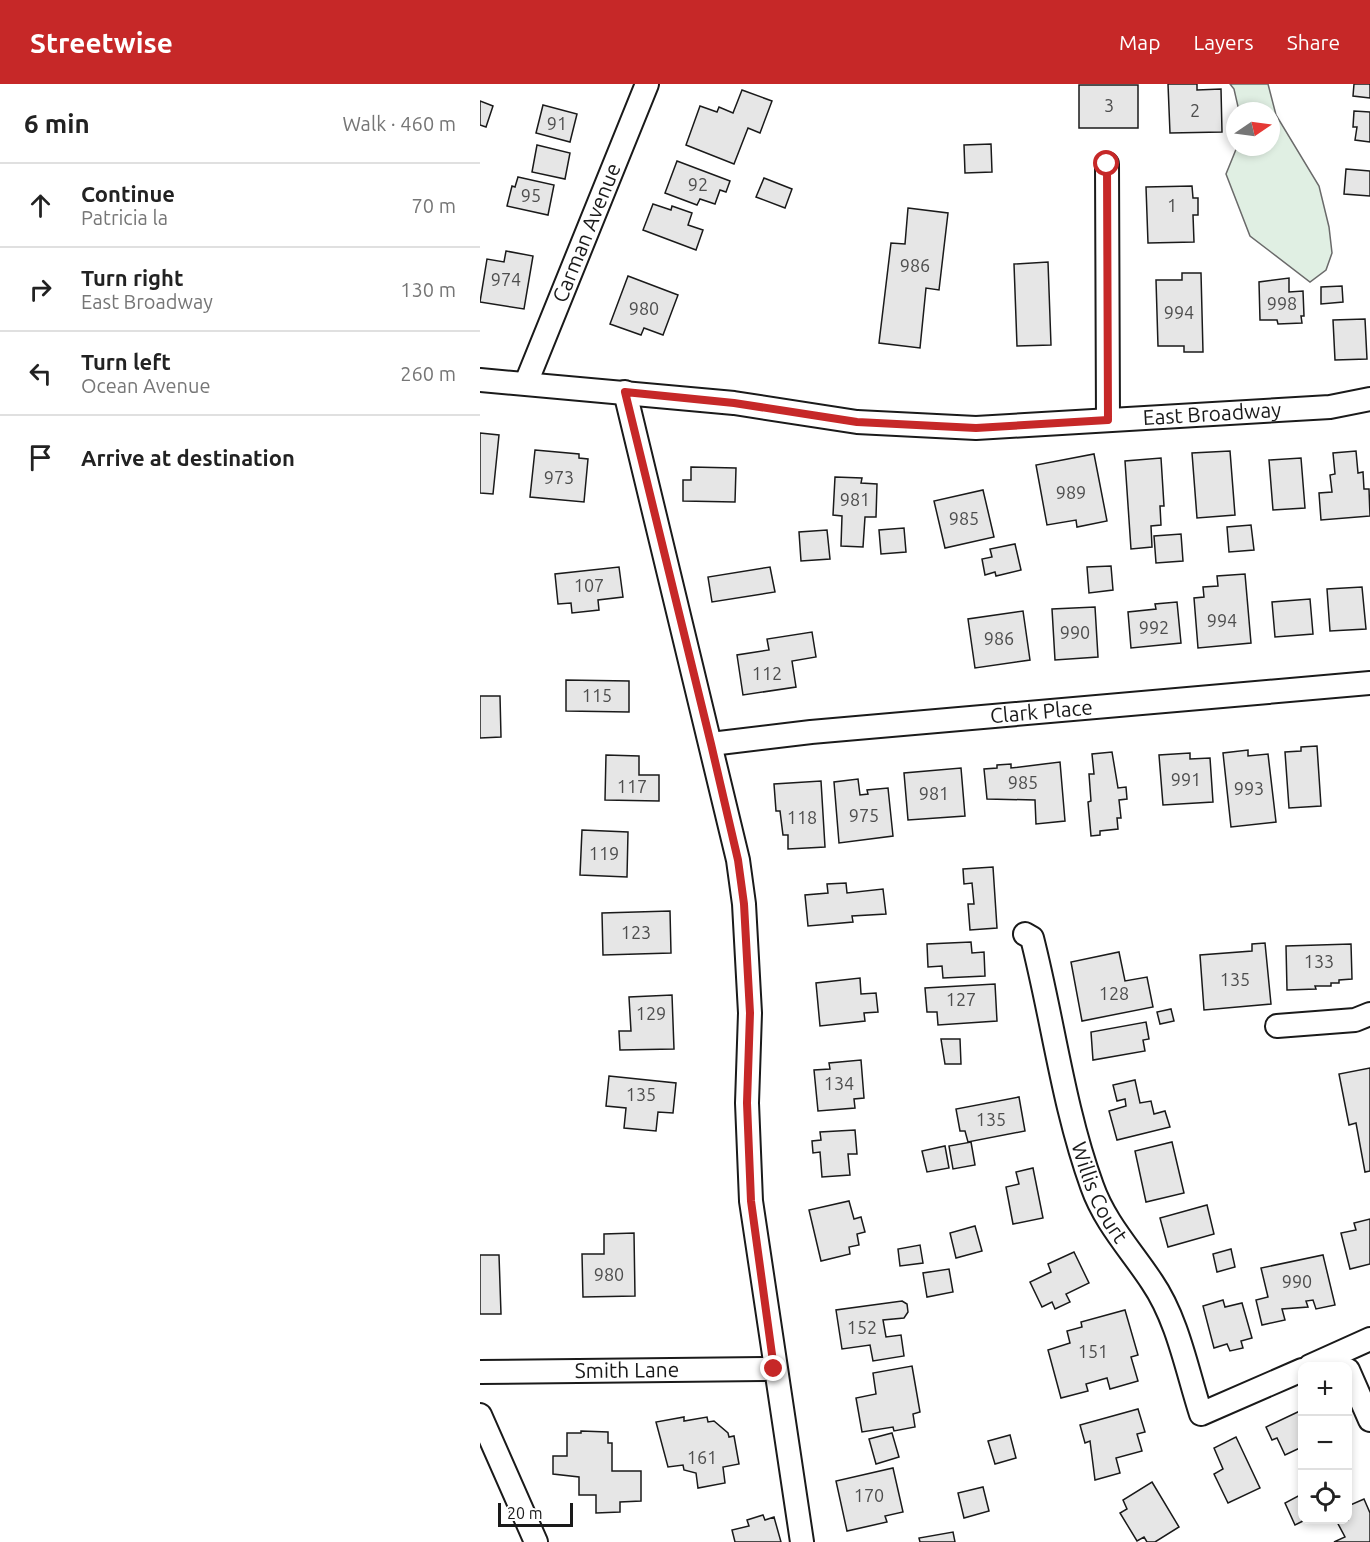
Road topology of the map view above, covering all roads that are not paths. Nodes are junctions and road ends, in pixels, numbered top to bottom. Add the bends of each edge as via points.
1 (647, 84) edge
2 (1107, 164) dead end
3 (480, 380) edge
4 (526, 383) junction
5 (625, 392) junction
6 (1370, 399) edge
7 (1108, 420) junction
8 (1370, 683) edge
9 (711, 744) junction
10 (1025, 934) dead end
11 (1370, 1014) edge
12 (1277, 1026) dead end
13 (1370, 1339) edge
14 (1345, 1362) edge
15 (774, 1369) junction
16 (480, 1372) edge
17 (1298, 1372) edge
18 (1352, 1381) edge
19 (480, 1415) edge
20 (1370, 1420) edge
21 (536, 1542) edge
22 (802, 1542) edge

1 - 4 street, Carman Avenue
2 - 7 street
3 - 4 street, East Broadway
4 - 5 street, East Broadway
5 - 7 street, East Broadway via 734,403 857,422 976,428
5 - 9 street
6 - 7 street, East Broadway via 1330,407
8 - 9 street, Clark Place
9 - 15 street via 738,860 744,904 750,1013 747,1103 751,1201
10 - 17 street, Willis Court via 1032,938 1092,1187 1121,1242 1153,1282 1167,1307 1202,1414
11 - 12 street via 1355,1020
13 - 14 street
15 - 16 street, Smith Lane
15 - 22 street
18 - 20 street
19 - 21 street

